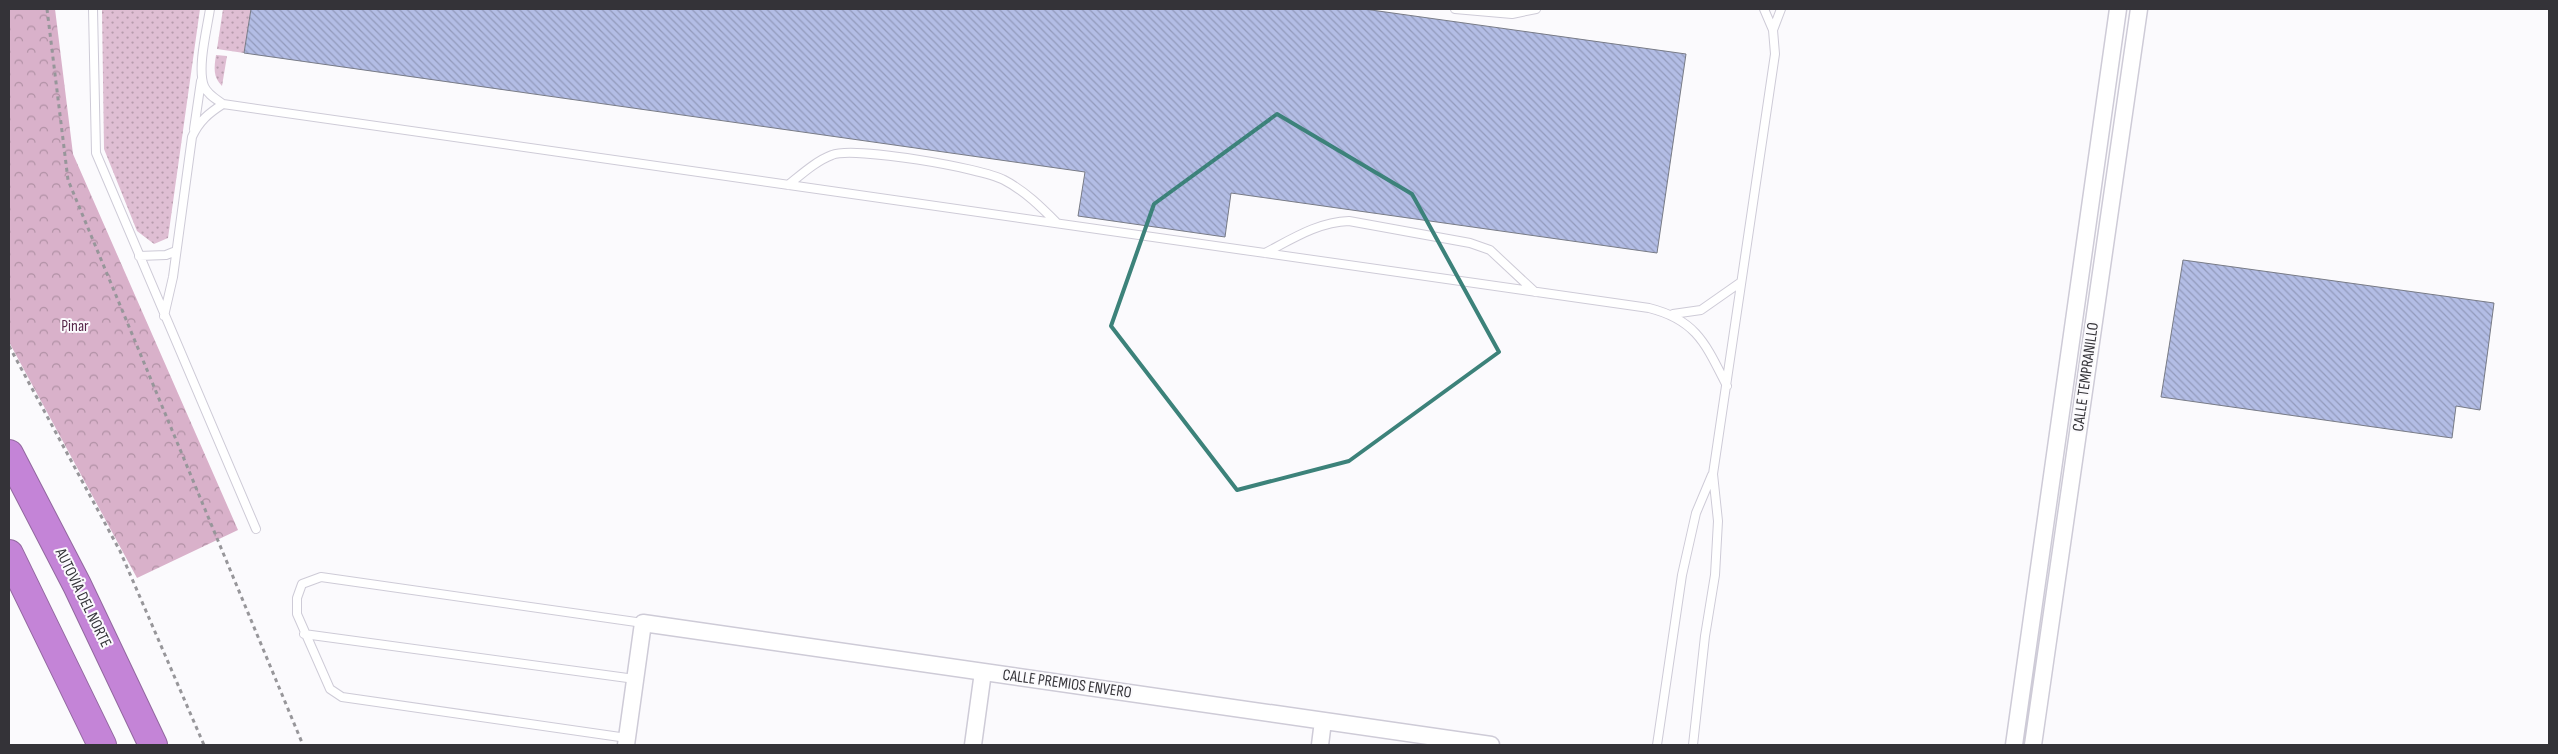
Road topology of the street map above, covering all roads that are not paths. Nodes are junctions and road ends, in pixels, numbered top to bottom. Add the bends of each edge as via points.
1 (93, 9) edge
2 (210, 9) edge
3 (1455, 9) edge
4 (1536, 9) edge
5 (1764, 9) edge
6 (1780, 9) edge
7 (2118, 9) edge
8 (2139, 9) edge
9 (1773, 30) junction
10 (201, 74) junction
11 (223, 104) junction
12 (192, 137) junction
13 (788, 185) junction
14 (1058, 224) junction
15 (176, 251) junction
16 (1265, 253) junction
17 (140, 256) junction
18 (1742, 282) junction
19 (1535, 292) junction
20 (1670, 314) junction
21 (164, 316) junction
22 (1727, 386) junction
23 (9, 454) edge
24 (1713, 474) junction
25 (256, 529) dead end
26 (9, 554) edge
27 (643, 623) junction
28 (304, 634) junction
29 (983, 672) junction
30 (635, 678) junction
31 (1323, 721) junction
32 (626, 742) edge
33 (102, 745) edge
34 (153, 745) edge
35 (973, 745) edge
36 (1320, 745) edge
37 (1492, 745) edge
38 (1657, 745) edge
39 (1692, 745) edge
40 (2014, 745) edge
41 (2033, 745) edge

1 - 17 lane via 96,153
2 - 10 lane
3 - 4 lane via 1512,14
5 - 9 lane
6 - 9 lane
7 - 40 street, CALLE TEMPRANILLO
8 - 41 street, CALLE TEMPRANILLO
9 - 18 lane via 1775,54
10 - 11 lane via 204,87
10 - 12 lane
11 - 12 lane via 207,115
11 - 13 lane
12 - 15 lane
13 - 14 lane
13 - 14 lane via 833,154 848,152 937,162 983,171 1004,180 1032,199
14 - 16 lane
15 - 17 lane via 166,255
15 - 21 lane
16 - 19 lane
16 - 19 lane via 1318,226 1349,221 1470,243 1490,250
17 - 21 lane
18 - 20 lane via 1701,310
18 - 22 lane
19 - 20 lane via 1649,308
20 - 22 lane via 1684,321 1699,337
21 - 25 lane
22 - 24 lane
23 - 34 highway, AUTOVÍA DEL NORTE via 77,585
24 - 38 lane via 1696,513 1682,575
24 - 39 lane via 1718,521 1715,575
26 - 33 highway
27 - 28 lane via 321,577 302,584 297,598 297,614
27 - 29 street, CALLE PREMIOS ENVERO
27 - 30 street
28 - 30 lane
28 - 32 lane via 330,689 342,697
29 - 31 street, CALLE PREMIOS ENVERO
29 - 35 street
30 - 32 street
31 - 36 street
31 - 37 street, CALLE PREMIOS ENVERO

